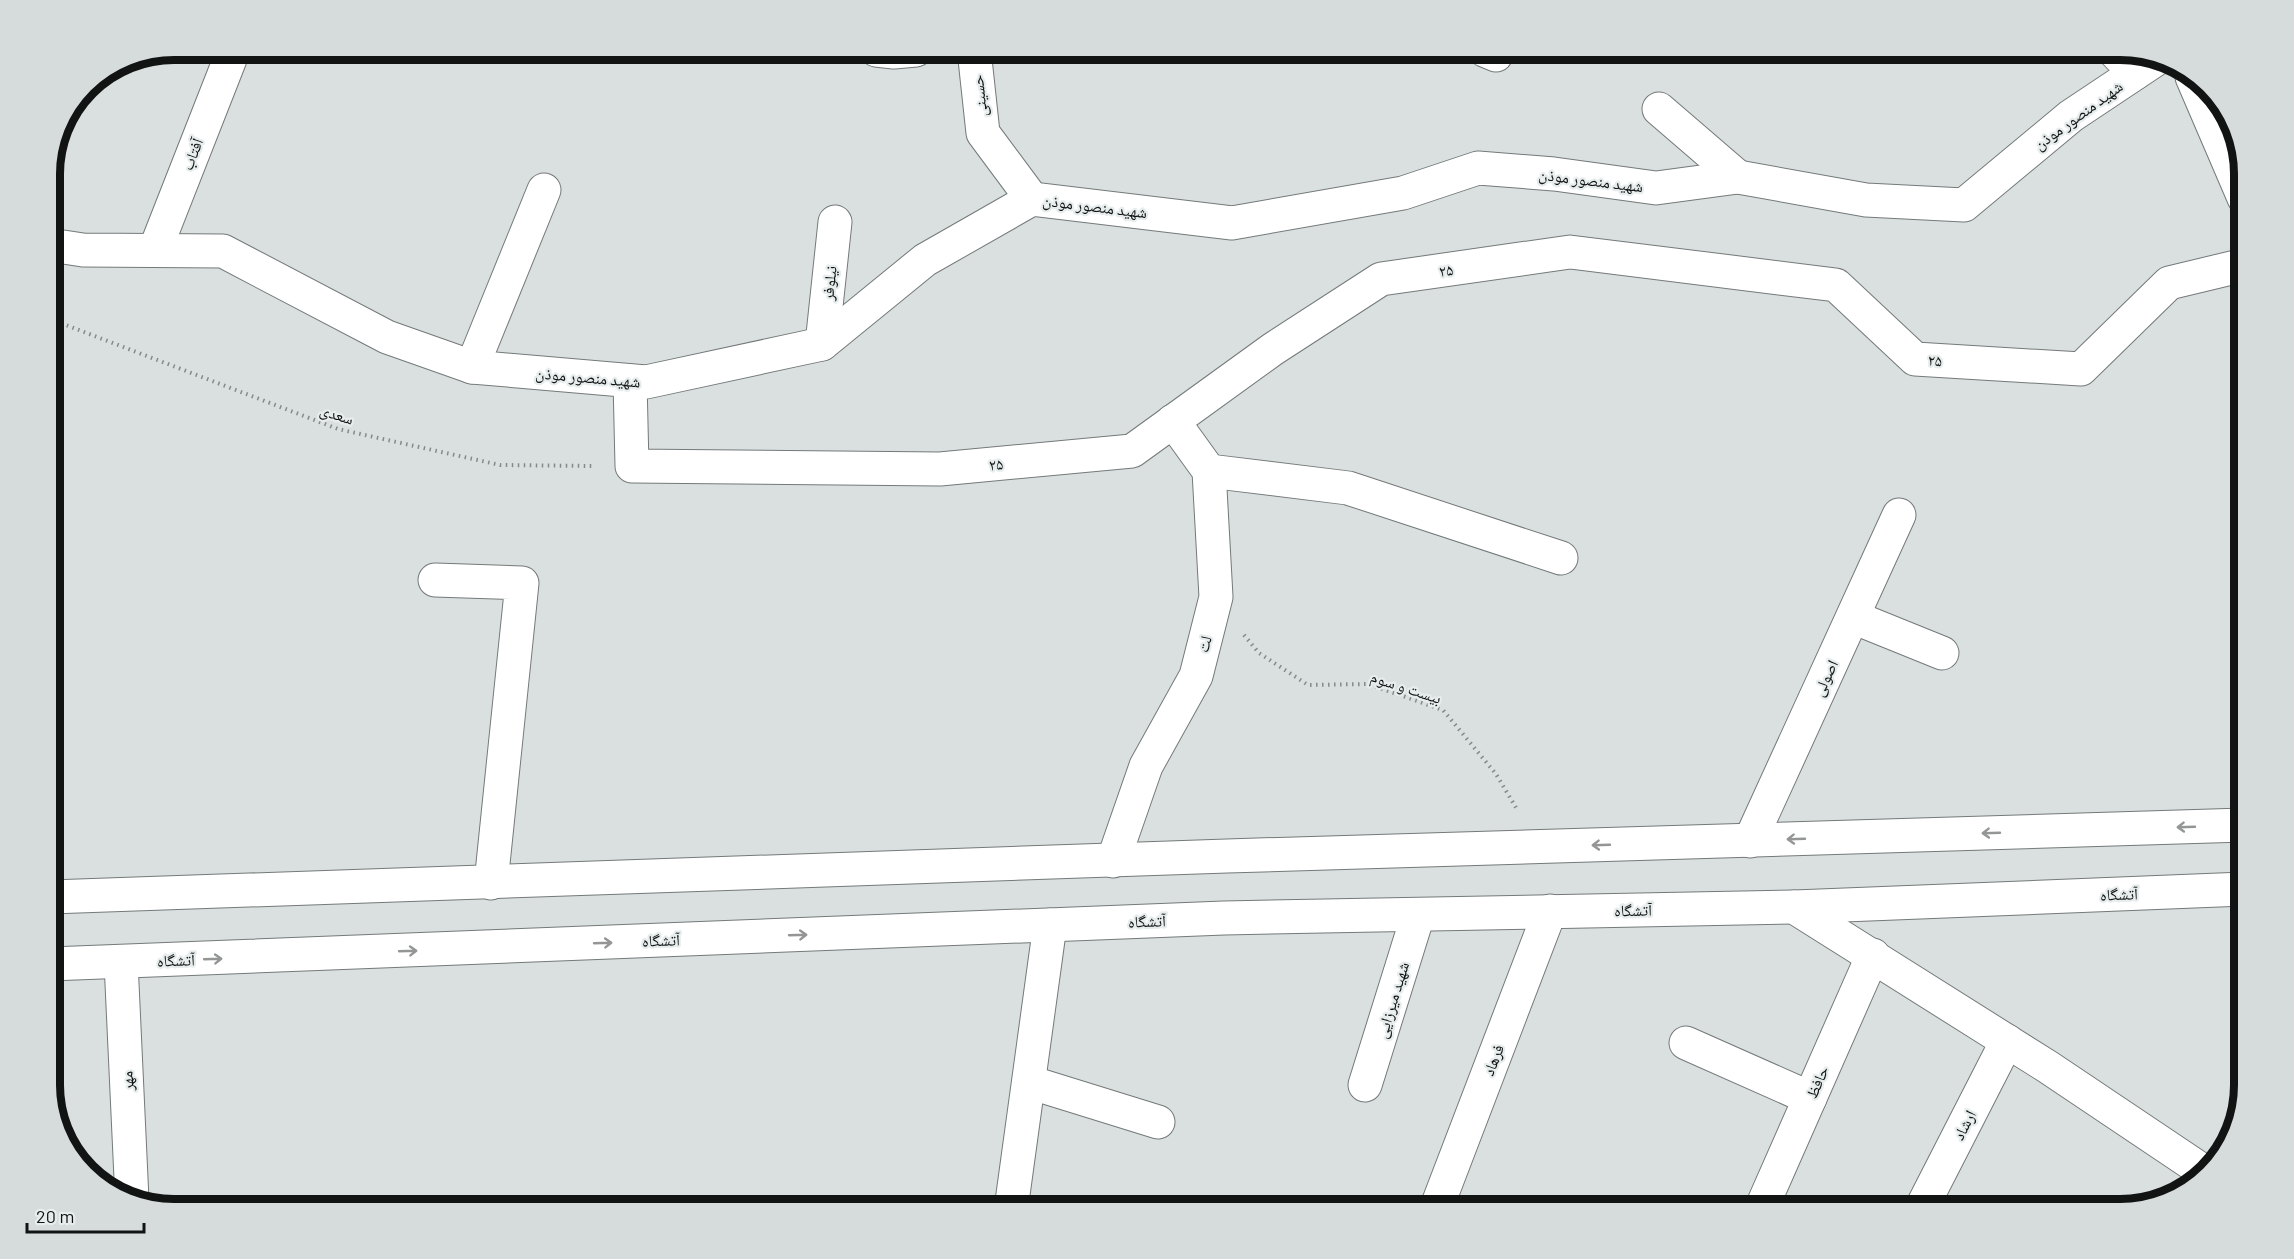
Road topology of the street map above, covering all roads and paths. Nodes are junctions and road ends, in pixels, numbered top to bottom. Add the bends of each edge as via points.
1 (229, 60) edge
2 (975, 60) edge
3 (2146, 66) edge
4 (2198, 91) edge
5 (1659, 109) dead end
6 (2234, 175) edge
7 (1738, 177) junction
8 (544, 190) dead end
9 (1032, 199) junction
10 (835, 222) dead end
11 (60, 246) edge
12 (155, 250) junction
13 (2234, 267) edge
14 (60, 323) edge
15 (822, 344) junction
16 (472, 367) junction
17 (630, 381) junction
18 (1173, 421) junction
19 (632, 466) junction
20 (1209, 471) junction
21 (1899, 515) dead end
22 (1561, 558) dead end
23 (435, 580) dead end
24 (1853, 617) junction
25 (1247, 638) dead end
26 (1941, 653) dead end
27 (2234, 825) edge
28 (1750, 841) junction
29 (1540, 847) junction
30 (1113, 861) junction
31 (491, 883) junction
32 (2234, 889) edge
33 (60, 897) edge
34 (1794, 907) junction
35 (1550, 912) junction
36 (1418, 915) junction
37 (1050, 925) junction
38 (1873, 955) junction
39 (121, 962) junction
40 (60, 963) edge
41 (2007, 1041) junction
42 (1686, 1043) dead end
43 (1029, 1082) junction
44 (1365, 1085) dead end
45 (1810, 1098) junction
46 (1158, 1122) dead end
47 (2198, 1168) edge
48 (132, 1190) edge
49 (1012, 1199) edge
50 (1440, 1199) edge
51 (1765, 1199) edge
52 (1926, 1199) edge

1 - 12 street, آفتاب
2 - 9 street, حسینی via 983,133
3 - 7 street, شهید منصور موذن via 2071,116 1964,205 1866,200
4 - 6 street
5 - 7 street
7 - 9 street, شهید منصور موذن via 1656,188 1478,168 1403,193 1232,223
8 - 16 street
9 - 15 street, شهید منصور موذن via 925,260
10 - 15 street, نیلوفر
11 - 12 street, شهید منصور موذن
12 - 16 street, شهید منصور موذن via 223,252 387,337
13 - 18 street, ۲۵ via 2169,283 2081,369 1915,359 1836,285 1756,274 1570,252 1381,279 1273,349
14 - 19 path, سعدی via 338,429 500,465
15 - 17 street, شهید منصور موذن via 646,382
16 - 17 street, شهید منصور موذن
17 - 19 street
18 - 19 street, ۲۵ via 1132,451 939,469
18 - 20 street
20 - 22 street via 1348,488
20 - 30 street, لت via 1216,597 1196,676 1146,766
21 - 24 street, اصولی
23 - 31 street via 522,583
24 - 26 street
24 - 28 street, اصولی
25 - 29 path, بیست و سوم via 1259,653 1308,685 1368,684 1443,710 1496,774
27 -> 28 street
28 -> 29 street
29 - 30 street
30 - 31 street
31 - 33 street
32 - 34 street, آتشگاه
34 - 35 street, آتشگاه
34 - 38 street
35 - 36 street, آتشگاه
35 - 50 street, فرهاد
36 - 37 street, آتشگاه
36 - 44 street, شهید میرزایی
39 -> 37 street, آتشگاه
37 - 43 street
38 - 41 street
38 - 45 street, حافظ
39 - 40 street, آتشگاه
39 - 48 street, مهر
41 - 47 street
41 - 52 street, ارشاد
42 - 45 street
43 - 46 street
43 - 49 street
45 - 51 street, حافظ

